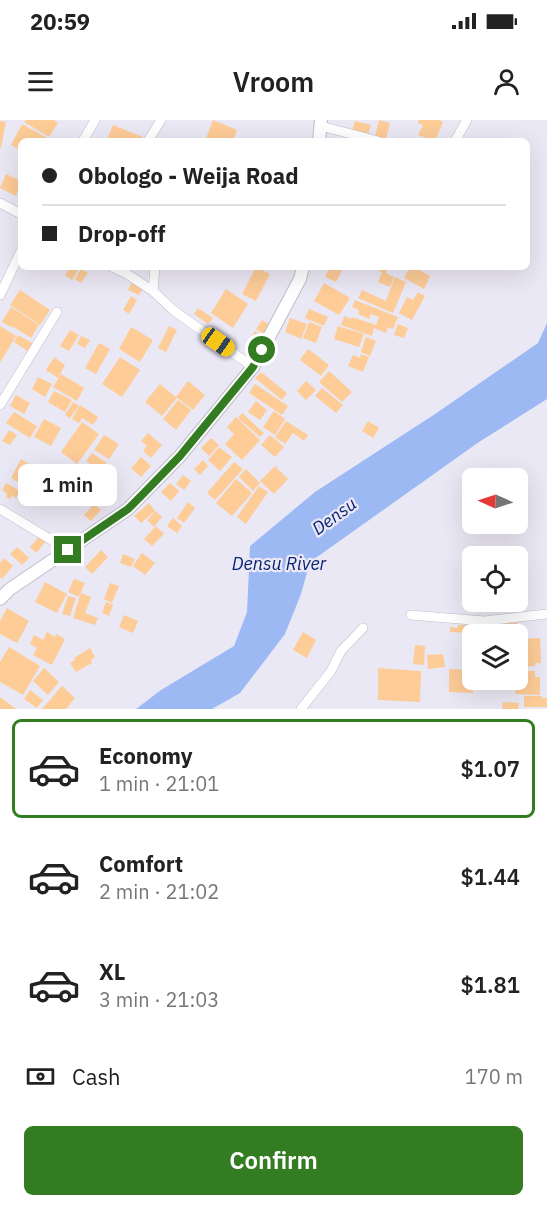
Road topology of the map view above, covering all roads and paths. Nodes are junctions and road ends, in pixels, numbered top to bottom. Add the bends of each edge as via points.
1 (95, 120) edge
2 (162, 120) edge
3 (467, 120) edge
4 (321, 123) edge
5 (85, 138) edge
6 (150, 138) edge
7 (320, 138) edge
8 (368, 138) edge
9 (457, 138) edge
10 (0, 202) edge
11 (18, 212) edge
12 (18, 257) edge
13 (118, 270) edge
14 (154, 270) edge
15 (302, 270) edge
16 (153, 291) junction
17 (0, 295) edge
18 (57, 312) dead end
19 (253, 367) junction
20 (0, 405) edge
21 (0, 509) edge
22 (68, 550) junction
23 (0, 599) edge
24 (547, 614) edge
25 (411, 615) dead end
26 (363, 628) dead end
27 (301, 709) edge

1 - 5 street
2 - 6 street
3 - 9 street
4 - 7 street
4 - 8 street
10 - 11 street
12 - 17 street
13 - 16 street
14 - 16 street
15 - 19 street
16 - 19 street via 173,310
18 - 20 street
19 - 22 street via 180,456 128,509
21 - 22 street
22 - 23 street
24 - 25 street via 484,621
26 - 27 street via 341,651 331,671

